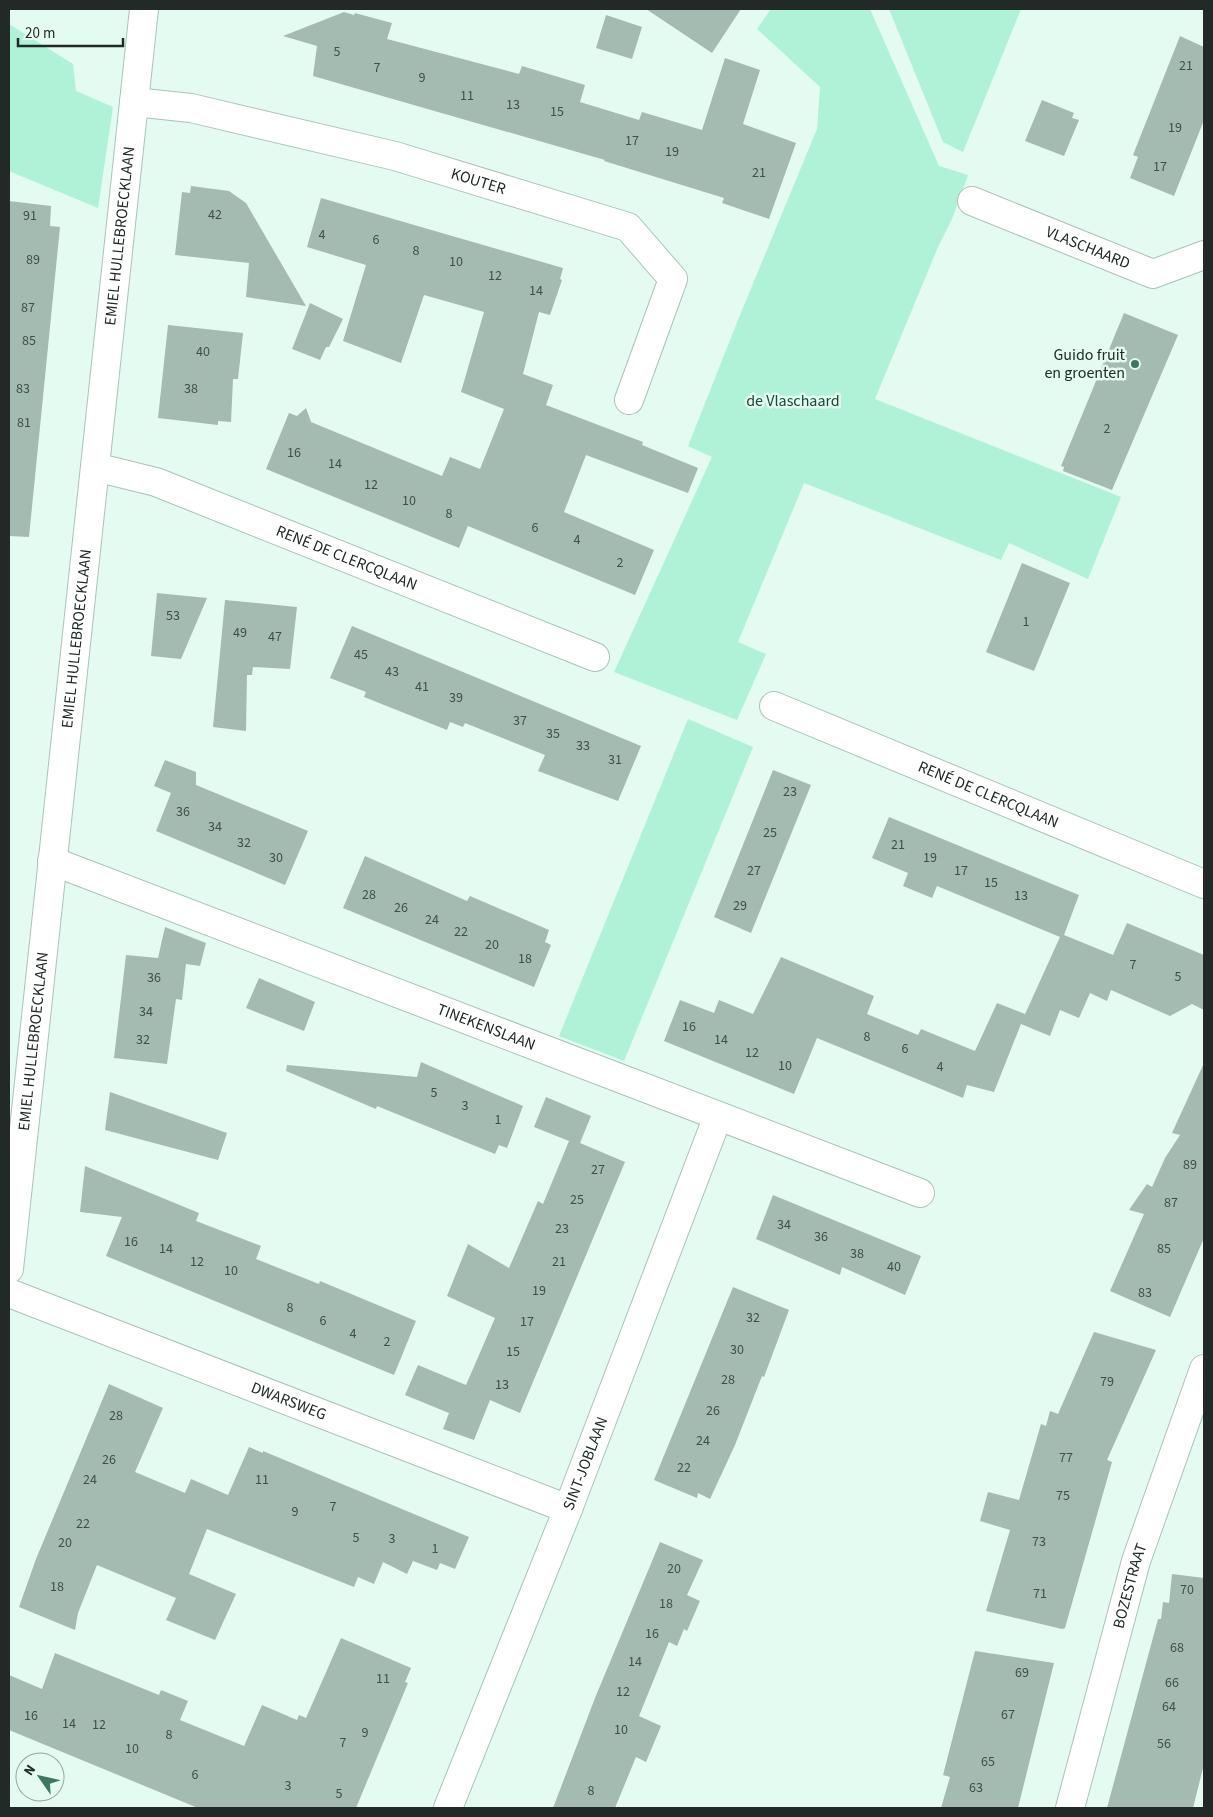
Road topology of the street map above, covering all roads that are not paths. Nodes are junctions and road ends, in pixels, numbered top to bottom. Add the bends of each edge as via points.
1 (144, 9) edge
2 (134, 102) junction
3 (972, 201) dead end
4 (1204, 255) edge
5 (629, 400) dead end
6 (95, 467) junction
7 (595, 657) dead end
8 (774, 706) dead end
9 (52, 861) junction
10 (1204, 884) edge
11 (718, 1116) junction
12 (920, 1193) dead end
13 (9, 1269) edge
14 (9, 1293) edge
15 (1204, 1369) edge
16 (568, 1509) junction
17 (448, 1808) edge
18 (1070, 1808) edge

1 - 2 street, EMIEL HULLEBROECKLAAN
2 - 5 street, KOUTER via 191,108 395,156 628,227 673,279
2 - 6 street, EMIEL HULLEBROECKLAAN
3 - 4 street, VLASCHAARD via 1153,274
6 - 7 street, RENÉ DE CLERCQLAAN via 156,482
6 - 9 street, EMIEL HULLEBROECKLAAN
8 - 10 street, RENÉ DE CLERCQLAAN
9 - 11 street, TINEKENSLAAN
9 - 13 street, EMIEL HULLEBROECKLAAN
11 - 12 street, TINEKENSLAAN
11 - 16 street, SINT-JOBLAAN
14 - 16 street, DWARSWEG
15 - 18 street, BOZESTRAAT via 1136,1561
16 - 17 street, SINT-JOBLAAN

